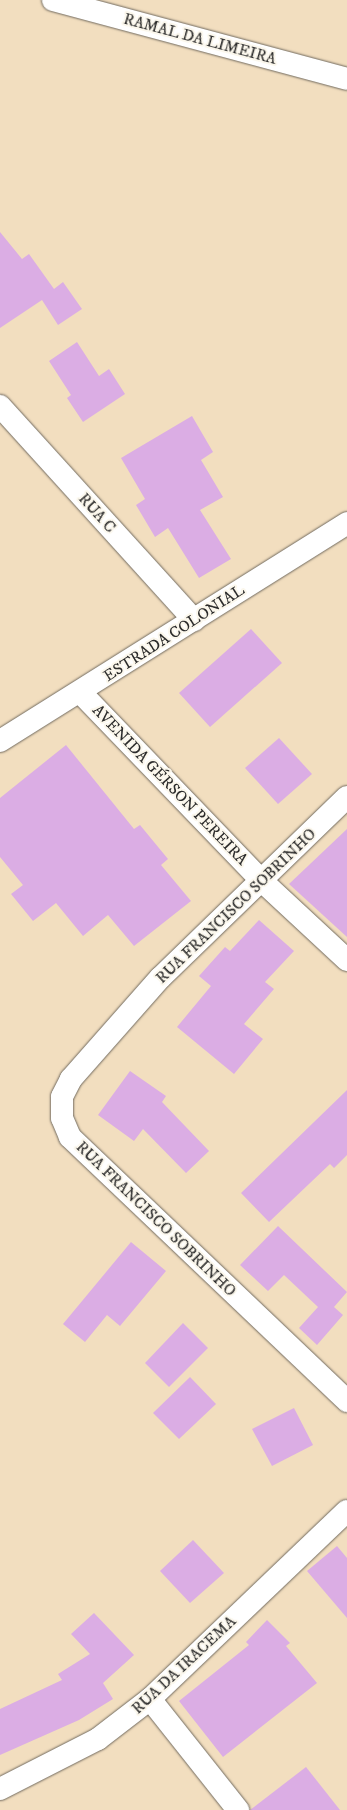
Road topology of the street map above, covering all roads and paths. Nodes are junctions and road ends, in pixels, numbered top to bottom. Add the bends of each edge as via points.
1 (53, 0) edge
2 (347, 78) edge
3 (0, 406) edge
4 (347, 523) edge
5 (194, 620) junction
6 (81, 693) junction
7 (0, 742) edge
8 (347, 797) edge
9 (263, 882) junction
10 (347, 960) edge
11 (347, 1401) edge
12 (347, 1511) edge
13 (150, 1699) junction
14 (0, 1789) edge
15 (238, 1810) edge

1 - 2 street, RAMAL DA LIMEIRA
3 - 5 street, RUA C
4 - 5 street, ESTRADA COLONIAL
5 - 6 street, ESTRADA COLONIAL
6 - 7 street, ESTRADA COLONIAL
6 - 9 street, AVENIDA GÉRSON PEREIRA
8 - 9 street, RUA FRANCISCO SOBRINHO
9 - 10 street, AVENIDA GÉRSON PEREIRA
9 - 11 street, RUA FRANCISCO SOBRINHO via 160,978 71,1079 62,1097 62,1118 70,1138
12 - 13 street, RUA DA IRACEMA
13 - 14 street, RUA DA IRACEMA via 98,1739
13 - 15 street

